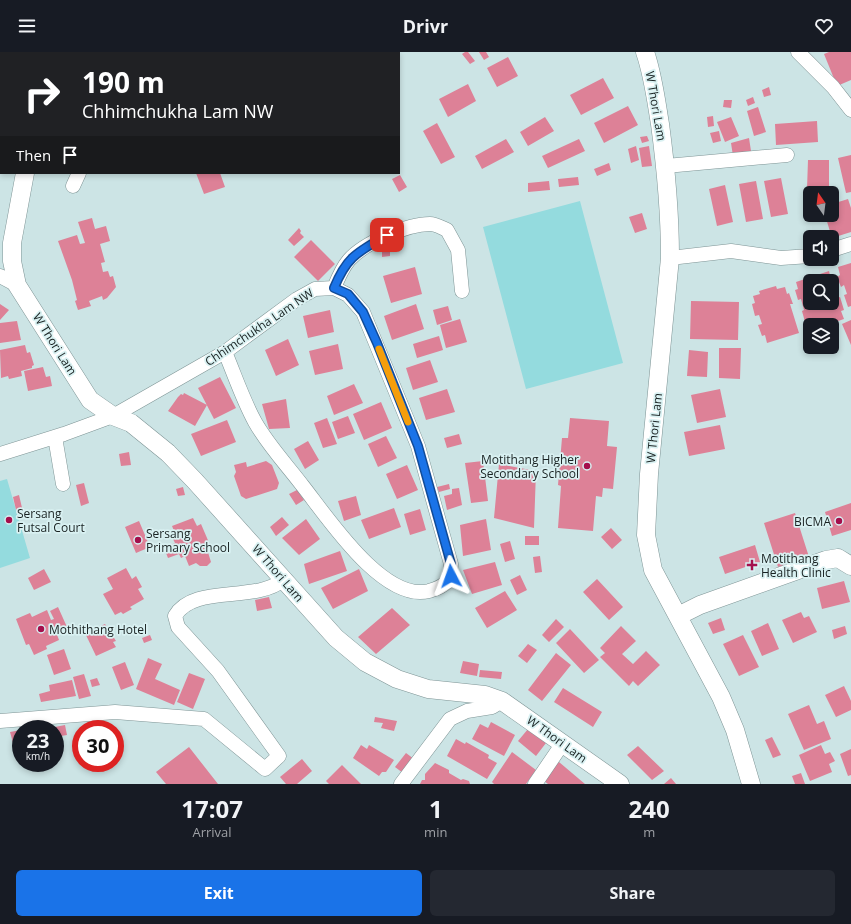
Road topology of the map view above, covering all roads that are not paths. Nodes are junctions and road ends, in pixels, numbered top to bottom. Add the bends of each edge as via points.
1 (645, 52) edge
2 (798, 52) edge
3 (851, 110) edge
4 (787, 155) dead end
5 (666, 166) junction
6 (25, 174) edge
7 (79, 174) edge
8 (73, 186) dead end
9 (851, 244) edge
10 (839, 248) edge
11 (803, 256) edge
12 (670, 258) junction
13 (0, 276) edge
14 (17, 285) junction
15 (334, 288) junction
16 (462, 291) dead end
17 (225, 352) junction
18 (113, 416) junction
19 (55, 437) junction
20 (0, 454) edge
21 (63, 484) dead end
22 (851, 566) edge
23 (283, 580) junction
24 (678, 616) junction
25 (502, 701) junction
26 (0, 721) edge
27 (563, 743) junction
28 (401, 784) edge
29 (535, 784) edge
30 (620, 784) edge
31 (751, 784) edge

1 - 5 main road, W Thori Lam via 652,75
2 - 3 street via 833,86
4 - 5 street
5 - 12 main road, W Thori Lam
6 - 14 main road via 12,243 12,261
7 - 8 street
9 - 10 street
11 - 12 street via 782,258 731,251
12 - 24 main road, W Thori Lam via 649,474 646,535 654,570
13 - 14 street, W Thori Lam
14 - 18 main road, W Thori Lam via 90,400
15 - 16 street via 342,269 350,259 370,245 387,235 413,226 432,224 448,230 458,250
15 - 17 street, Chhimchukha Lam NW via 315,289 297,299
15 - 17 street via 348,294 363,312 418,446 451,564 451,576 446,584 426,591 409,591 370,567 349,546 270,447 243,398
17 - 18 street, Chhimchukha Lam NW
18 - 19 street, Chhimchukha Lam NW
18 - 23 main road, W Thori Lam via 131,423 168,453
19 - 20 street, Chhimchukha Lam NW
19 - 21 street
22 - 24 main road via 838,558 826,560 700,605
23 - 25 main road, W Thori Lam via 349,650 381,671 428,689 485,695
23 - 26 street via 265,589 185,604 175,616 178,627 218,671 278,756 265,769 204,720 115,712
24 - 31 main road, W Thori Lam via 721,697 735,730
25 - 27 main road, W Thori Lam
25 - 28 street via 492,707 467,711 450,720
27 - 29 street
27 - 30 main road, W Thori Lam

